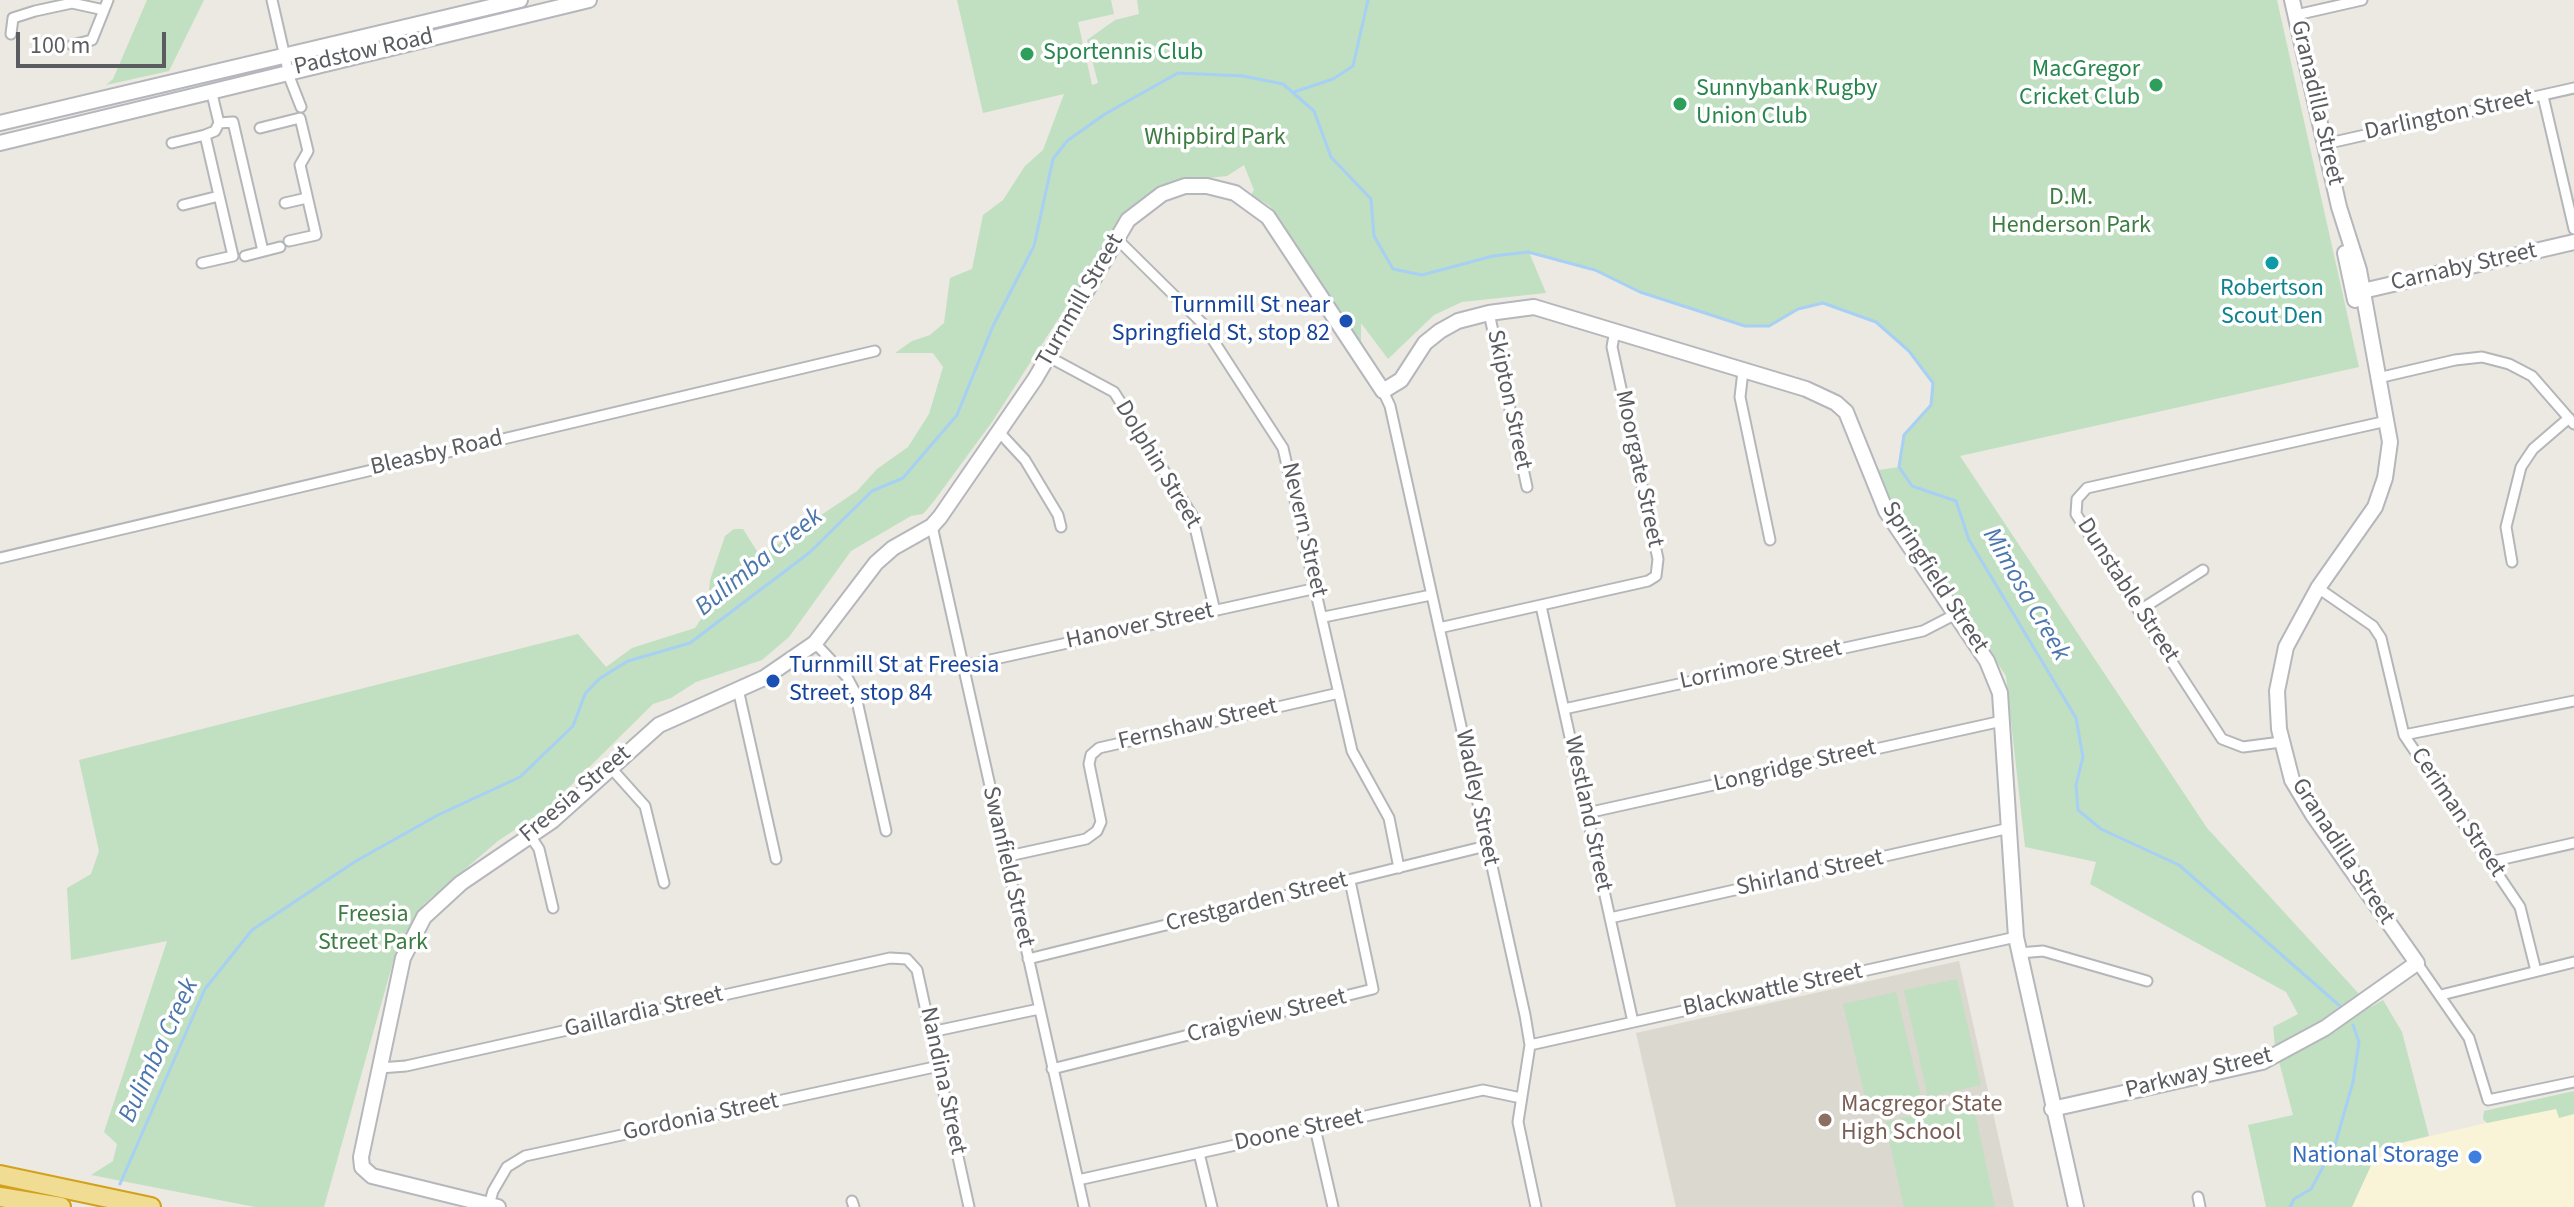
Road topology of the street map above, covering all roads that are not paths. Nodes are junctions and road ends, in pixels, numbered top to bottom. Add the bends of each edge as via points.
1 (33, 0) edge
2 (272, 0) edge
3 (520, 0) edge
4 (589, 0) edge
5 (2362, 0) edge
6 (106, 5) edge
7 (2294, 8) edge
8 (35, 11) junction
9 (11, 34) dead end
10 (72, 45) dead end
11 (287, 63) junction
12 (2574, 88) edge
13 (211, 90) junction
14 (2543, 96) junction
15 (301, 107) dead end
16 (0, 123) edge
17 (219, 123) junction
18 (260, 128) dead end
19 (205, 135) junction
20 (0, 143) edge
21 (172, 143) dead end
22 (2325, 144) junction
23 (219, 196) junction
24 (307, 198) junction
25 (285, 203) dead end
26 (183, 205) dead end
27 (2574, 229) edge
28 (1116, 238) junction
29 (2574, 242) edge
30 (263, 251) junction
31 (245, 256) dead end
32 (202, 263) dead end
33 (2358, 292) junction
34 (1489, 313) junction
35 (1615, 330) junction
36 (875, 351) dead end
37 (1049, 357) junction
38 (1743, 371) junction
39 (2376, 373) junction
40 (1383, 391) junction
41 (2387, 421) junction
42 (2572, 421) edge
43 (999, 432) junction
44 (1527, 487) dead end
45 (932, 526) junction
46 (1061, 527) dead end
47 (1770, 540) dead end
48 (0, 558) edge
49 (2512, 562) dead end
50 (2203, 570) dead end
51 (1317, 588) junction
52 (2318, 588) junction
53 (1431, 595) junction
54 (1541, 606) junction
55 (2140, 610) junction
56 (1215, 611) junction
57 (1954, 615) junction
58 (1324, 617) junction
59 (1439, 628) junction
60 (815, 643) junction
61 (963, 666) junction
62 (738, 689) junction
63 (1339, 693) junction
64 (2574, 701) edge
65 (1564, 709) junction
66 (2002, 721) junction
67 (2404, 735) junction
68 (2281, 742) junction
69 (611, 768) junction
70 (1587, 813) junction
71 (2010, 828) junction
72 (886, 831) dead end
73 (531, 837) junction
74 (2574, 843) edge
75 (1486, 846) junction
76 (1004, 857) junction
77 (776, 859) dead end
78 (2490, 862) junction
79 (1399, 868) junction
80 (1350, 881) junction
81 (664, 883) dead end
82 (553, 908) dead end
83 (1610, 918) junction
84 (2016, 937) junction
85 (2019, 953) junction
86 (907, 959) joint
87 (1028, 959) junction
88 (2574, 962) edge
89 (2417, 963) junction
90 (2536, 971) junction
91 (2147, 981) dead end
92 (2441, 995) junction
93 (1039, 1009) junction
94 (1633, 1022) junction
95 (931, 1032) junction
96 (1530, 1045) junction
97 (939, 1066) junction
98 (380, 1068) junction
99 (1052, 1069) junction
100 (2574, 1082) edge
101 (1521, 1098) junction
102 (2052, 1109) junction
103 (1315, 1128) junction
104 (1199, 1153) junction
105 (0, 1175) edge
106 (1078, 1180) junction
107 (0, 1197) edge
108 (494, 1206) edge
109 (61, 1207) edge
110 (151, 1207) edge
111 (969, 1207) edge
112 (1084, 1207) edge
113 (1212, 1207) edge
114 (1333, 1207) edge
115 (1536, 1207) edge
116 (2076, 1207) edge

1 - 8 street
2 - 11 street
3 - 11 street, Padstow Road
4 - 11 street, Padstow Road
5 - 7 street
6 - 8 street via 72,3
6 - 10 street via 92,40
7 - 22 street, Granadilla Street
8 - 9 street via 13,18
11 - 13 street, Padstow Road
11 - 15 street
11 - 16 street, Padstow Road
12 - 14 street, Darlington Street
13 - 17 street
13 - 20 street, Padstow Road
14 - 22 street, Darlington Street
14 - 27 street
17 - 19 street
17 - 30 street via 233,122
18 - 24 street via 300,118 308,151 300,165
19 - 21 street
19 - 23 street
22 - 33 street, Granadilla Street
23 - 26 street
23 - 32 street via 233,256
24 - 25 street
24 - 30 street via 316,235
28 - 37 street, Turnmill Street
28 - 40 street, Turnmill Street via 1146,204 1185,186 1221,188 1250,201 1268,217
28 - 51 street, Nevern Street via 1202,323 1283,448
29 - 33 street, Carnaby Street
30 - 31 street
33 - 39 street, Granadilla Street
34 - 35 street, Springfield Street via 1534,307
34 - 40 street, Springfield Street via 1440,331 1425,343 1401,380
34 - 44 street, Skipton Street
35 - 38 street, Springfield Street
35 - 54 street, Moorgate Street via 1612,347 1659,568 1648,581
36 - 48 street, Bleasby Road
37 - 43 street, Turnmill Street
37 - 56 street, Dolphin Street via 1114,392 1192,515
38 - 47 street via 1740,397
38 - 57 street, Springfield Street via 1822,395 1846,412 1886,511
39 - 41 street, Granadilla Street
39 - 42 street via 2482,357 2532,376
40 - 53 street, Wadley Street
41 - 52 street, Granadilla Street via 2390,448 2381,495
41 - 55 street, Dunstable Street via 2087,488 2077,499 2076,514
42 - 49 street via 2533,449 2521,467 2506,527
43 - 45 street, Turnmill Street
43 - 46 street via 1025,460
45 - 60 street, Freesia Street via 876,563
45 - 61 street, Swanfield Street
50 - 55 street
51 - 56 street, Hanover Street
51 - 58 street, Nevern Street
52 - 67 street, Ceriman Street via 2373,626 2381,638
52 - 68 street, Granadilla Street via 2299,618 2282,663 2277,704
53 - 58 street
53 - 59 street, Wadley Street
54 - 59 street, Moorgate Street
54 - 65 street, Westland Street
55 - 68 street, Dunstable Street via 2222,739 2243,747
56 - 61 street, Hanover Street
57 - 65 street, Lorrimore Street via 1923,631
57 - 66 street, Springfield Street via 1995,674
58 - 63 street, Nevern Street
59 - 75 street, Wadley Street
60 - 62 street, Freesia Street via 775,672
60 - 72 street via 855,692
61 - 76 street, Swanfield Street
62 - 69 street, Freesia Street via 659,725
62 - 77 street
63 - 76 street, Fernshaw Street via 1099,748 1089,764 1101,822 1097,831 1086,839
63 - 79 street, Nevern Street via 1357,766 1389,818
64 - 67 street
65 - 70 street, Westland Street
66 - 70 street, Longridge Street
66 - 71 street, Springfield Street
67 - 78 street, Ceriman Street
68 - 89 street, Granadilla Street via 2292,780 2313,815
69 - 73 street, Freesia Street
69 - 81 street via 645,806
70 - 83 street, Westland Street
71 - 83 street, Shirland Street
71 - 84 street, Springfield Street
73 - 82 street via 539,849
73 - 98 street, Freesia Street via 461,883 424,917 403,958
74 - 78 street
75 - 79 street, Crestgarden Street
75 - 96 street, Wadley Street
76 - 87 street, Swanfield Street
78 - 90 street, Ceriman Street via 2520,907
79 - 80 street, Crestgarden Street
80 - 87 street, Crestgarden Street
80 - 99 street, Craigview Street via 1373,989
83 - 94 street, Westland Street
84 - 85 street, Springfield Street
84 - 94 street, Blackwattle Street
85 - 91 street via 2043,951
85 - 102 street, Springfield Street
86 - 95 street, Nandina Street via 917,970
86 - 98 street, Gaillardia Street via 890,958
87 - 93 street, Swanfield Street
88 - 90 street
89 - 92 street, Granadilla Street
89 - 102 street, Parkway Street via 2325,1028 2262,1062
90 - 92 street
92 - 100 street, Granadilla Street via 2469,1038 2488,1100
93 - 95 street
93 - 99 street, Swanfield Street
94 - 96 street, Blackwattle Street
95 - 97 street, Nandina Street
96 - 101 street, Wadley Street
97 - 108 street, Gordonia Street via 525,1156 507,1167 493,1191
97 - 111 street, Nandina Street
98 - 108 street, Freesia Street via 362,1167 372,1176
99 - 106 street, Swanfield Street
101 - 103 street, Doone Street via 1483,1090
101 - 115 street, Wadley Street via 1518,1122
102 - 116 street, Springfield Street
103 - 104 street, Doone Street
103 - 114 street
104 - 106 street, Doone Street
104 - 113 street
105 - 110 highway
106 - 112 street, Swanfield Street
107 - 109 highway

